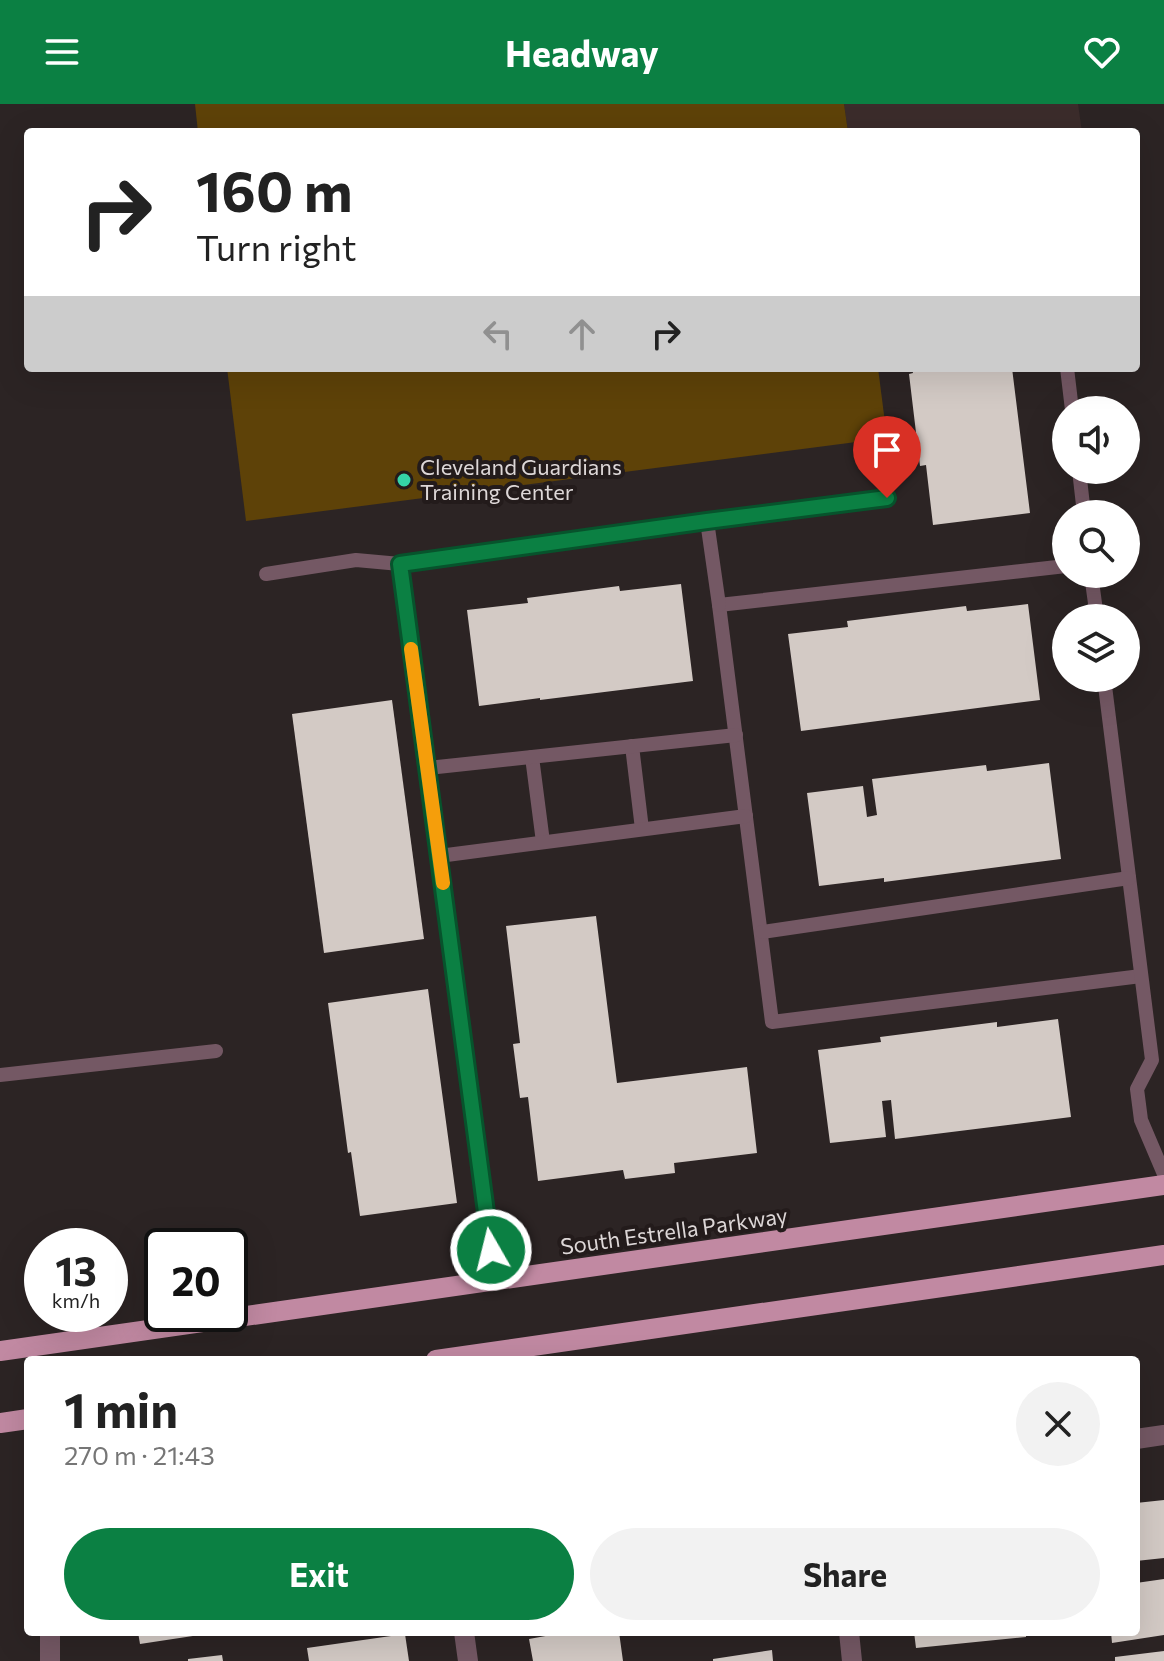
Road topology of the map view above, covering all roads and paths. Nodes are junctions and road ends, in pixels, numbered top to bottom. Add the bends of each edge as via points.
1 (1067, 372) edge
2 (1070, 396) edge
3 (887, 498) dead end
4 (707, 521) junction
5 (400, 564) junction
6 (1052, 568) edge
7 (266, 574) dead end
8 (719, 605) junction
9 (1106, 692) edge
10 (736, 735) junction
11 (632, 746) junction
12 (532, 757) junction
13 (428, 768) junction
14 (746, 816) junction
15 (642, 829) junction
16 (543, 842) junction
17 (439, 856) junction
18 (1129, 878) junction
19 (762, 932) junction
20 (1141, 976) junction
21 (216, 1051) dead end
22 (1152, 1060) junction
23 (1164, 1073) edge
24 (0, 1075) edge
25 (1164, 1174) edge
26 (1164, 1185) edge
27 (1164, 1255) edge
28 (495, 1280) junction
29 (0, 1351) edge
30 (464, 1356) edge
31 (24, 1420) edge
32 (0, 1423) edge
33 (1164, 1435) edge
34 (1140, 1438) edge
35 (50, 1636) edge
36 (465, 1636) edge
37 (849, 1636) edge
38 (50, 1661) edge
39 (468, 1661) edge
40 (852, 1661) edge

1 - 2 lane
3 - 4 lane
4 - 5 lane
4 - 8 lane
5 - 7 lane via 356,560
5 - 13 lane
6 - 8 lane
8 - 10 lane
9 - 18 lane
10 - 11 lane
10 - 14 lane
11 - 12 lane
11 - 15 lane
12 - 13 lane
12 - 16 lane
13 - 17 lane
14 - 15 lane
14 - 19 lane
15 - 16 lane
16 - 17 lane
17 - 28 lane
18 - 19 lane
18 - 20 lane
19 - 20 lane via 772,1022
20 - 22 lane
21 - 24 lane
22 - 23 lane
22 - 25 lane via 1137,1089 1141,1120
26 - 28 main road, South Estrella Parkway
27 - 30 main road
28 - 29 main road, South Estrella Parkway
31 - 32 main road
33 - 34 street
35 - 38 street
36 - 39 street
37 - 40 street

